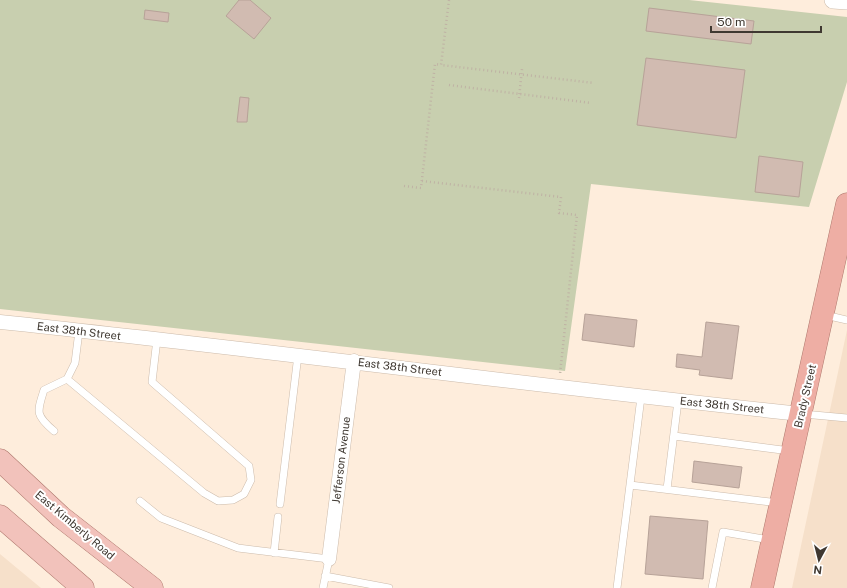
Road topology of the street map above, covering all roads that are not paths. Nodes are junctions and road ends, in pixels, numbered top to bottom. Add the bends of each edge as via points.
1 (833, 0) edge
2 (847, 1) edge
3 (847, 204) edge
4 (823, 315) junction
5 (847, 320) edge
6 (0, 322) edge
7 (79, 331) junction
8 (157, 340) junction
9 (298, 355) junction
10 (354, 361) junction
11 (67, 379) junction
12 (641, 397) junction
13 (678, 401) junction
14 (801, 414) junction
15 (847, 418) edge
16 (54, 431) dead end
17 (674, 436) junction
18 (792, 452) junction
19 (0, 460) edge
20 (630, 485) junction
21 (667, 489) junction
22 (140, 501) dead end
23 (781, 503) junction
24 (280, 504) dead end
25 (0, 516) edge
26 (278, 517) dead end
27 (772, 540) junction
28 (274, 553) junction
29 (328, 559) junction
30 (325, 576) junction
31 (83, 588) edge
32 (152, 588) edge
33 (322, 588) edge
34 (389, 588) edge
35 (617, 588) edge
36 (712, 588) edge
37 (762, 588) edge

1 - 2 street
3 - 4 highway, Brady Street
4 - 5 lane
4 - 14 highway, Brady Street
6 - 7 street, East 38th Street
7 - 8 street, East 38th Street
7 - 11 lane via 75,364
8 - 9 street, East 38th Street
8 - 11 lane via 152,382 249,466 251,480 244,494 233,500 218,501 204,494
9 - 10 street, East 38th Street
9 - 24 lane
10 - 12 street, East 38th Street
10 - 29 street, Jefferson Avenue
11 - 16 lane via 44,390 38,409 42,420
12 - 13 street, East 38th Street
12 - 20 lane
13 - 14 street, East 38th Street
13 - 17 lane
14 - 15 lane
14 - 18 highway, Brady Street
17 - 18 lane
17 - 21 lane
18 - 23 highway, Brady Street
19 - 32 main road, East Kimberly Road via 61,517
20 - 21 lane
20 - 35 lane
21 - 23 lane
22 - 28 lane via 161,518 238,548
23 - 27 highway, Brady Street
25 - 31 main road
26 - 28 lane
27 - 36 lane via 723,532
27 - 37 highway, Brady Street
28 - 29 lane
29 - 30 lane
30 - 33 lane
30 - 34 lane

